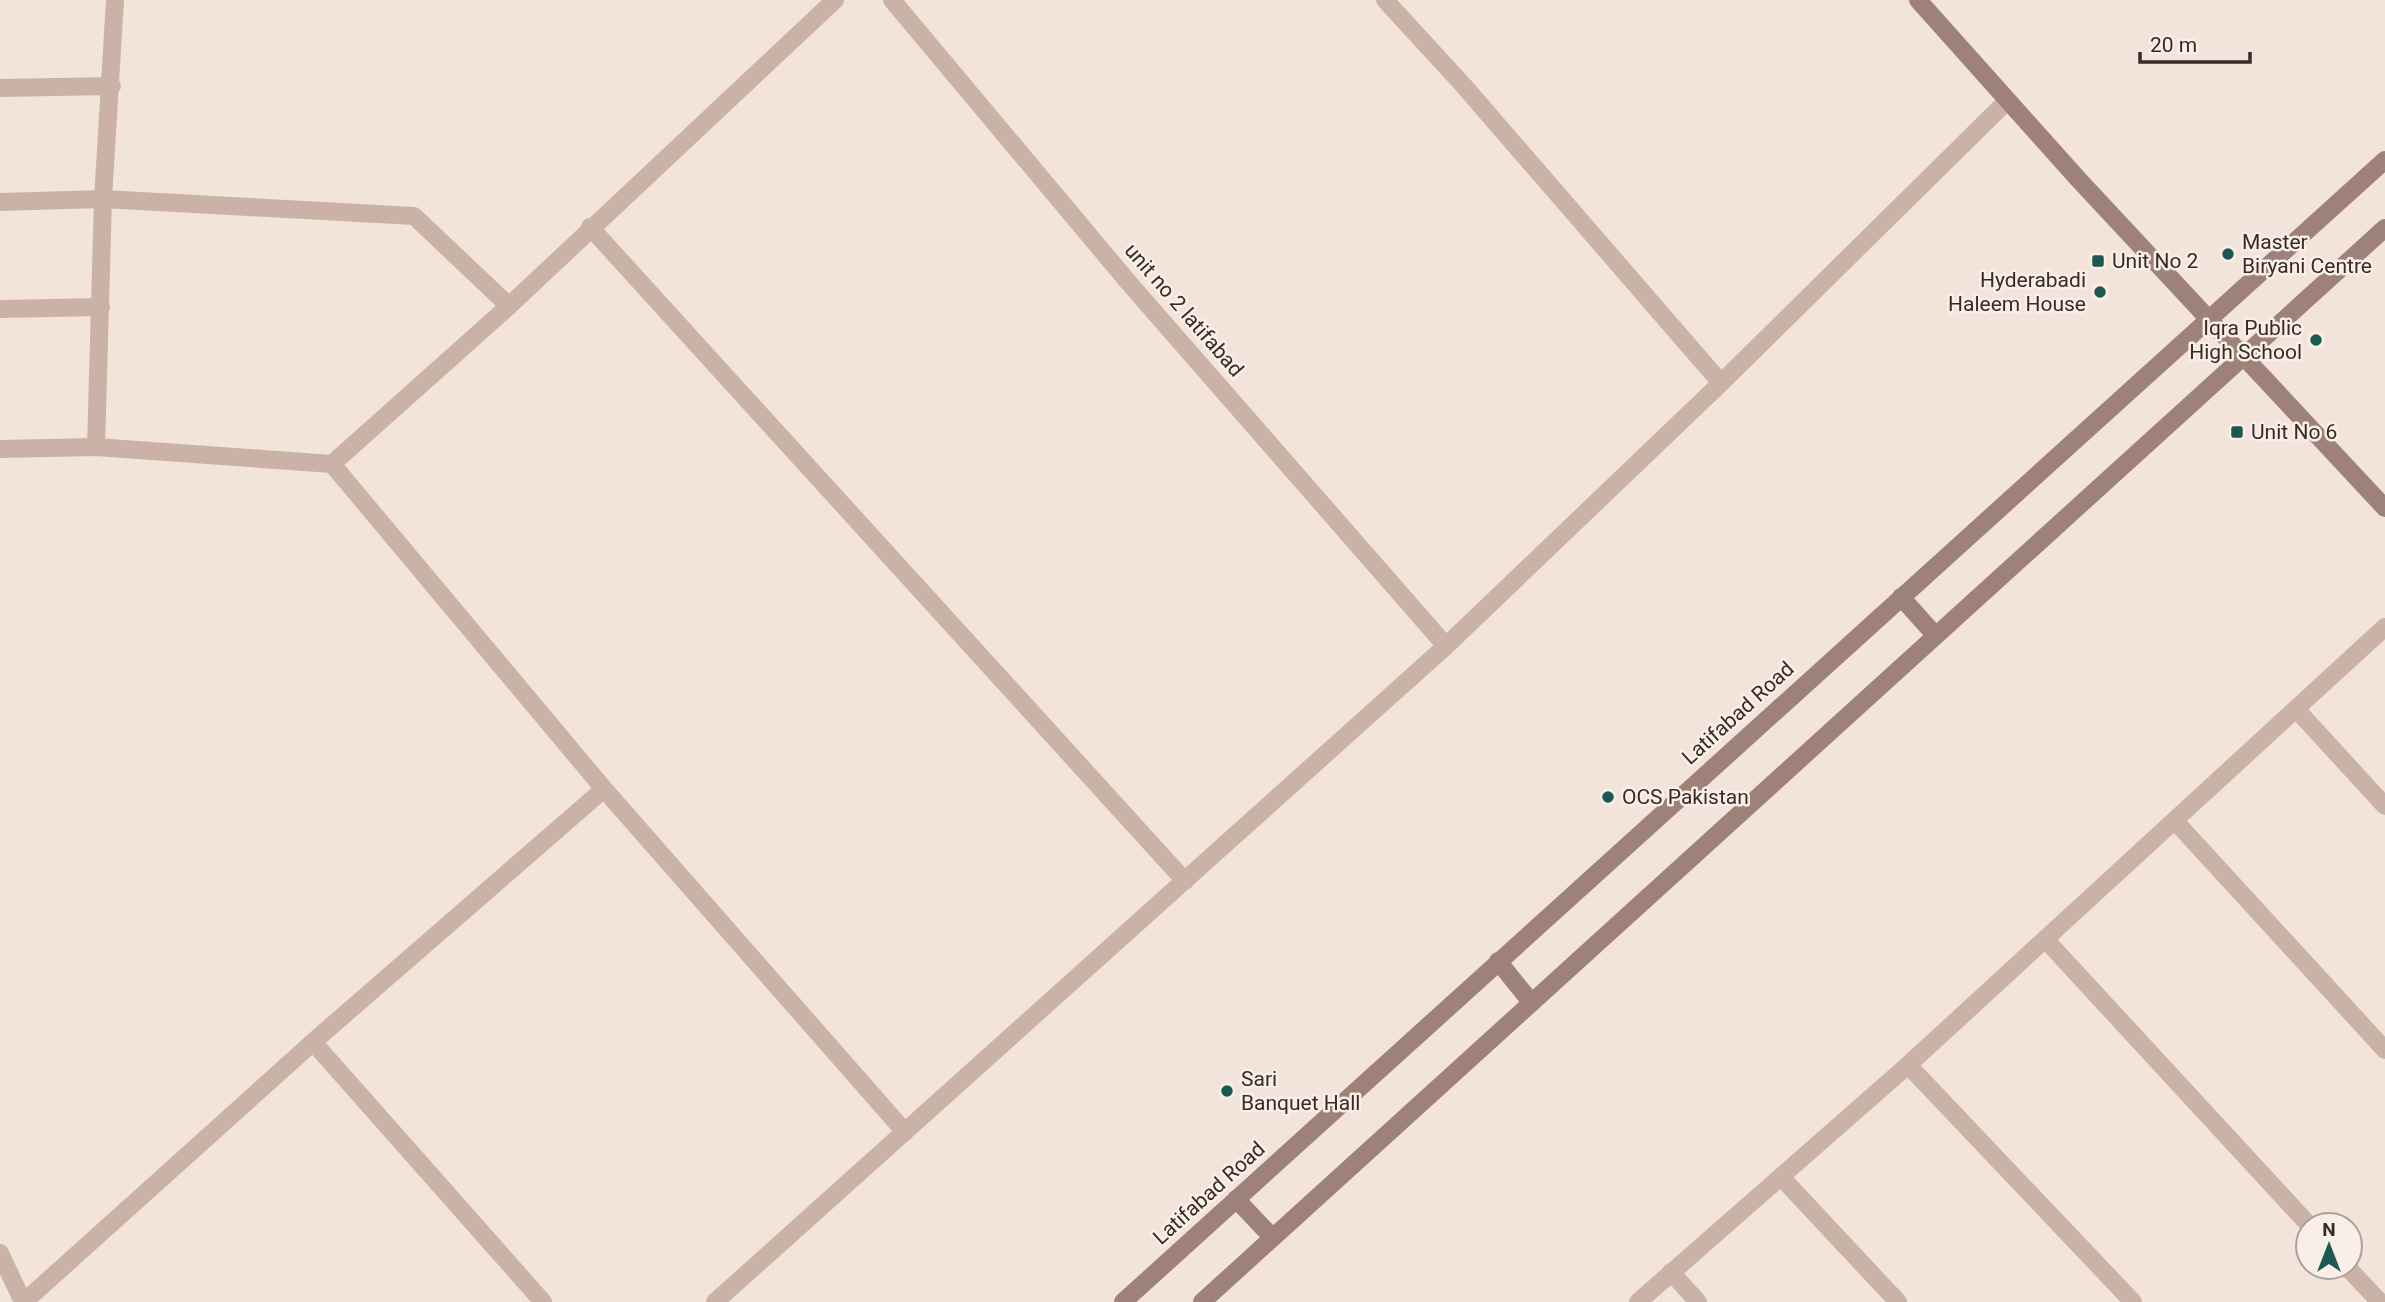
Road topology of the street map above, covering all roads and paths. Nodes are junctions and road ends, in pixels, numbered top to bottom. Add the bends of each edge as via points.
1 (115, 0) edge
2 (835, 0) edge
3 (892, 0) edge
4 (1385, 0) edge
5 (1918, 0) edge
6 (112, 86) junction
7 (0, 88) edge
8 (2007, 102) junction
9 (2385, 160) edge
10 (103, 199) junction
11 (0, 202) edge
12 (590, 227) junction
13 (2385, 228) edge
14 (509, 306) junction
15 (101, 307) junction
16 (0, 309) edge
17 (2208, 320) junction
18 (2242, 356) junction
19 (1721, 383) junction
20 (96, 447) junction
21 (0, 449) edge
22 (332, 464) junction
23 (2385, 508) edge
24 (1901, 597) junction
25 (2385, 627) edge
26 (1935, 635) junction
27 (1446, 646) junction
28 (2296, 709) junction
29 (604, 789) junction
30 (2385, 806) edge
31 (2175, 821) junction
32 (1185, 881) junction
33 (2045, 939) junction
34 (1498, 961) junction
35 (1531, 1002) junction
36 (313, 1042) junction
37 (2385, 1050) edge
38 (1908, 1065) junction
39 (905, 1132) junction
40 (1781, 1177) junction
41 (1236, 1199) junction
42 (2296, 1211) edge
43 (1272, 1237) junction
44 (0, 1253) edge
45 (1671, 1272) junction
46 (2360, 1281) edge
47 (24, 1302) edge
48 (543, 1302) edge
49 (715, 1302) edge
50 (1123, 1302) edge
51 (1202, 1302) edge
52 (1638, 1302) edge
53 (1698, 1302) edge
54 (1898, 1302) edge
55 (2133, 1302) edge
56 (2380, 1302) edge

1 - 6 street
2 - 12 street
3 - 27 street, unit no 2 latifabad via 1129,283
4 - 19 street
5 - 8 street
6 - 7 street
6 - 10 street
8 - 17 street
8 - 19 street
9 - 17 street, Latifabad Road
10 - 11 street
10 - 14 street via 414,216
10 - 15 street
12 - 14 street
12 - 32 street
13 - 18 street
14 - 22 street
15 - 16 street
15 - 20 street
17 - 18 street
17 - 24 street, Latifabad Road
18 - 23 street
18 - 26 street
19 - 27 street
20 - 21 street
20 - 22 street
22 - 29 street
24 - 26 street
24 - 34 street, Latifabad Road
25 - 28 street
26 - 35 street
27 - 32 street
28 - 30 street
28 - 31 street
29 - 36 street
29 - 39 street
31 - 33 street
31 - 37 street
32 - 39 street
33 - 38 street
33 - 42 street
34 - 35 street
34 - 41 street, Latifabad Road
35 - 43 street
36 - 47 street
36 - 48 street
38 - 40 street
38 - 55 street
39 - 49 street
40 - 45 street
40 - 54 street
41 - 43 street
41 - 50 street, Latifabad Road
43 - 51 street
44 - 47 street
45 - 52 street
45 - 53 street
46 - 56 street

